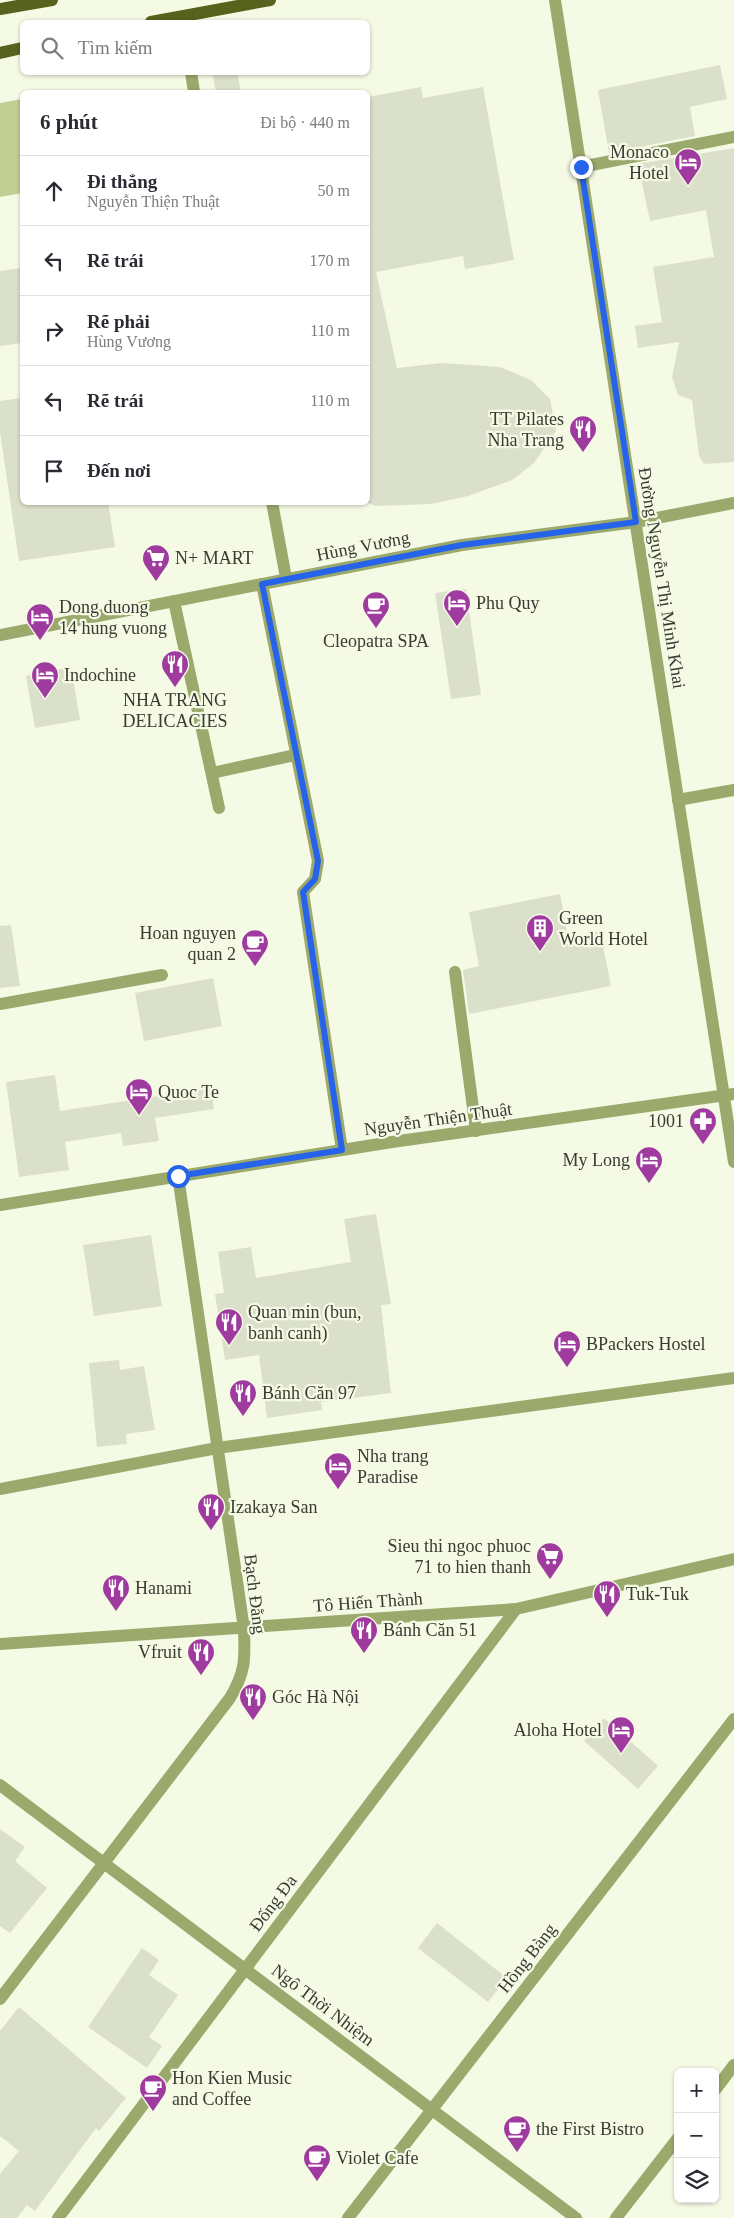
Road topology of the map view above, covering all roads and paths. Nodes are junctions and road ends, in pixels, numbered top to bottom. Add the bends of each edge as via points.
1 (52, 0) edge
2 (270, 0) edge
3 (555, 0) edge
4 (0, 9) edge
5 (181, 20) edge
6 (20, 48) edge
7 (0, 53) edge
8 (191, 75) edge
9 (194, 90) edge
10 (734, 137) edge
11 (581, 167) junction
12 (734, 503) edge
13 (273, 505) edge
14 (636, 522) junction
15 (286, 578) junction
16 (262, 584) junction
17 (174, 601) junction
18 (0, 635) edge
19 (295, 755) junction
20 (212, 773) junction
21 (734, 790) edge
22 (678, 800) junction
23 (219, 808) dead end
24 (455, 972) dead end
25 (162, 975) dead end
26 (0, 1004) edge
27 (729, 1095) edge
28 (476, 1131) junction
29 (342, 1150) junction
30 (734, 1162) edge
31 (178, 1176) junction
32 (0, 1202) edge
33 (734, 1378) edge
34 (217, 1448) junction
35 (0, 1489) edge
36 (734, 1559) edge
37 (516, 1609) junction
38 (244, 1629) junction
39 (0, 1644) edge
40 (734, 1720) edge
41 (0, 1785) edge
42 (104, 1863) junction
43 (245, 1969) junction
44 (0, 1999) edge
45 (734, 2065) edge
46 (719, 2085) edge
47 (432, 2110) junction
48 (674, 2143) edge
49 (58, 2218) edge
50 (348, 2218) edge
51 (576, 2218) edge
52 (616, 2218) edge

1 - 4 main road
2 - 5 main road
3 - 11 street, Đường Nguyễn Thị Minh Khai
6 - 7 main road
8 - 9 street
10 - 11 street
11 - 14 street, Đường Nguyễn Thị Minh Khai
12 - 14 street, Hùng Vương
13 - 15 street
14 - 15 street, Hùng Vương via 462,545
14 - 22 street, Đường Nguyễn Thị Minh Khai
15 - 16 street, Hùng Vương
16 - 17 street, Hùng Vương
16 - 19 street
17 - 18 street, Hùng Vương
17 - 20 street
19 - 20 street
19 - 29 street via 318,861 315,879 303,892
20 - 23 street
21 - 22 street
22 - 27 street, Đường Nguyễn Thị Minh Khai
24 - 28 street
25 - 26 street
27 - 28 street, Nguyễn Thiện Thuật
27 - 30 street, Đường Nguyễn Thị Minh Khai
28 - 29 street, Nguyễn Thiện Thuật
29 - 31 street, Nguyễn Thiện Thuật
31 - 32 street, Nguyễn Thiện Thuật
31 - 34 street, Bạch Đằng
33 - 34 street
34 - 35 street
34 - 38 street, Bạch Đằng
36 - 37 street, Tô Hiến Thành
37 - 38 street, Tô Hiến Thành
37 - 43 street, Đống Đa
38 - 39 street, Tô Hiến Thành
38 - 42 street, Bạch Đằng via 245,1658 241,1680
40 - 47 street, Hồng Bàng
41 - 42 street, Ngô Thời Nhiệm
42 - 43 street, Ngô Thời Nhiệm
42 - 44 street, Bạch Đằng
43 - 47 street, Ngô Thời Nhiệm
43 - 49 street, Đống Đa
45 - 46 street
47 - 50 street, Hồng Bàng
47 - 51 street, Ngô Thời Nhiệm
48 - 52 street

